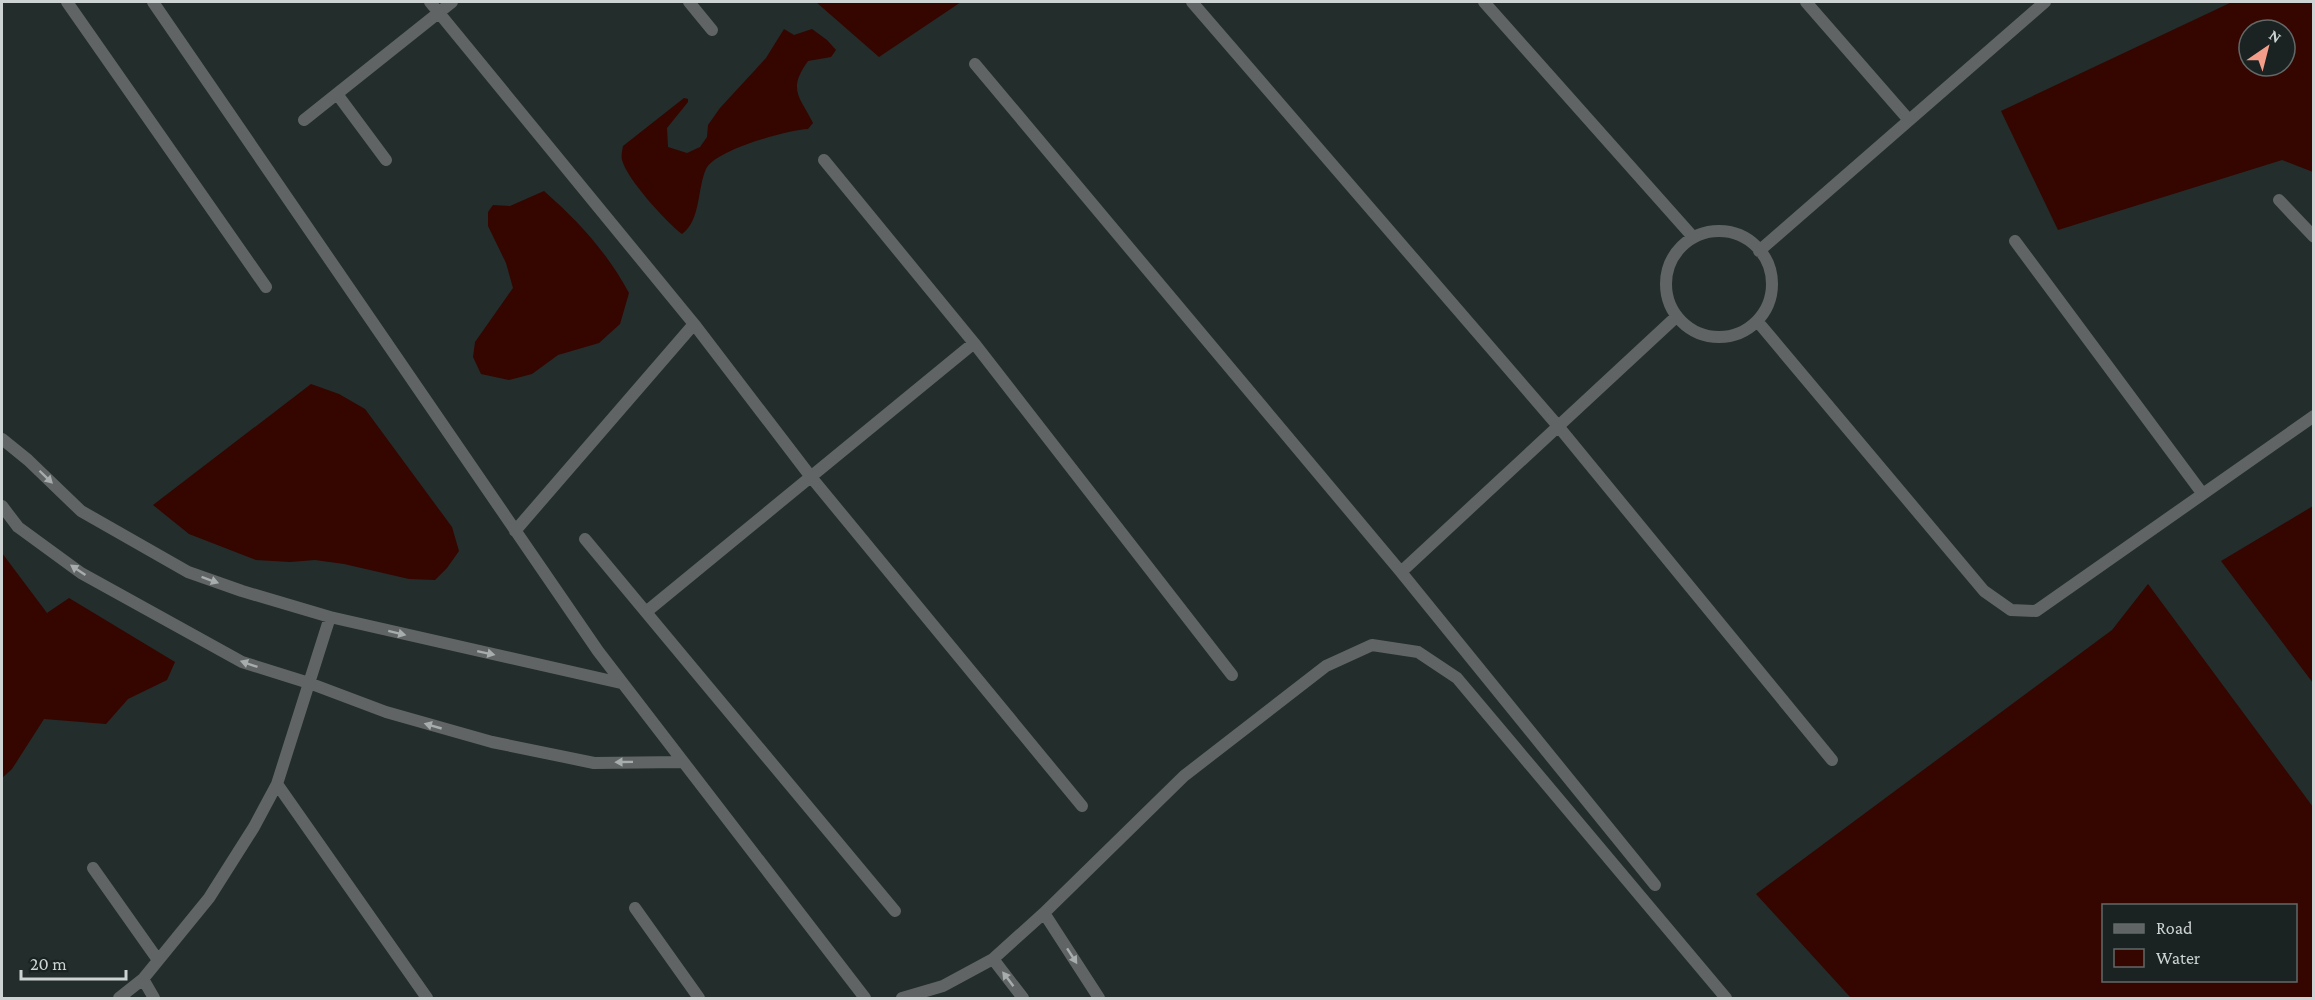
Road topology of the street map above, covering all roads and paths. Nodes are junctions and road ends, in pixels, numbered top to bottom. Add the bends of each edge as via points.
1 (67, 2) edge
2 (153, 2) edge
3 (430, 2) edge
4 (452, 2) edge
5 (688, 2) edge
6 (1192, 2) edge
7 (1484, 2) edge
8 (1806, 2) edge
9 (2045, 2) edge
10 (439, 12) junction
11 (712, 30) dead end
12 (975, 64) dead end
13 (337, 94) junction
14 (1908, 119) junction
15 (304, 120) dead end
16 (386, 160) dead end
17 (824, 160) dead end
18 (2279, 200) dead end
19 (1693, 237) junction
20 (2313, 237) edge
21 (2015, 241) dead end
22 (1759, 252) junction
23 (267, 287) dead end
24 (1676, 317) junction
25 (1758, 322) junction
26 (694, 324) junction
27 (974, 344) junction
28 (2312, 419) edge
29 (1558, 426) junction
30 (2, 439) edge
31 (811, 477) junction
32 (2202, 493) junction
33 (2, 506) edge
34 (515, 531) junction
35 (585, 539) dead end
36 (1401, 572) junction
37 (646, 612) junction
38 (330, 617) junction
39 (1232, 675) dead end
40 (309, 683) junction
41 (621, 683) junction
42 (1832, 760) dead end
43 (682, 762) junction
44 (277, 784) junction
45 (1082, 806) dead end
46 (93, 868) dead end
47 (1655, 885) dead end
48 (635, 908) dead end
49 (894, 911) dead end
50 (1044, 913) junction
51 (993, 959) junction
52 (158, 960) junction
53 (142, 979) junction
54 (119, 999) edge
55 (154, 999) edge
56 (428, 999) edge
57 (699, 999) edge
58 (865, 999) edge
59 (902, 999) edge
60 (1023, 999) edge
61 (1099, 999) edge
62 (1726, 999) edge

1 - 23 street
2 - 34 street
3 - 10 street
4 - 10 street
5 - 11 street
6 - 29 street
7 - 19 street
8 - 14 street
9 - 14 street
10 - 13 street
10 - 26 street
12 - 36 street
13 - 15 street
13 - 16 street
14 - 22 street
17 - 27 street
18 - 20 street
19 - 22 street via 1722,231 1751,241
19 - 24 street via 1671,259 1665,288
21 - 32 street
22 - 25 street via 1770,265 1772,296
24 - 25 street via 1701,335 1731,337
24 - 29 street
25 - 32 street via 1984,591 2011,610 2036,612
26 - 31 street
26 - 34 street
27 - 31 street
27 - 39 street
28 - 32 street
29 - 36 street
29 - 42 street
30 -> 38 street via 81,511 188,572
31 - 37 street
31 - 45 street
40 -> 33 street via 242,662 81,573 18,527
34 - 41 street
35 - 37 street
36 - 47 street
37 - 49 street
38 - 40 street
38 -> 41 street
43 -> 40 street via 594,763 492,742 386,712
40 - 44 street
41 - 43 street
43 - 58 street
44 - 52 street via 209,898
44 - 56 street
46 - 52 street
48 - 57 street
50 - 51 street
50 -> 61 street
50 - 62 street via 1184,776 1326,666 1372,645 1418,652 1457,678
51 - 59 street via 943,986
60 -> 51 street
52 - 53 street
53 - 54 street
53 - 55 street

